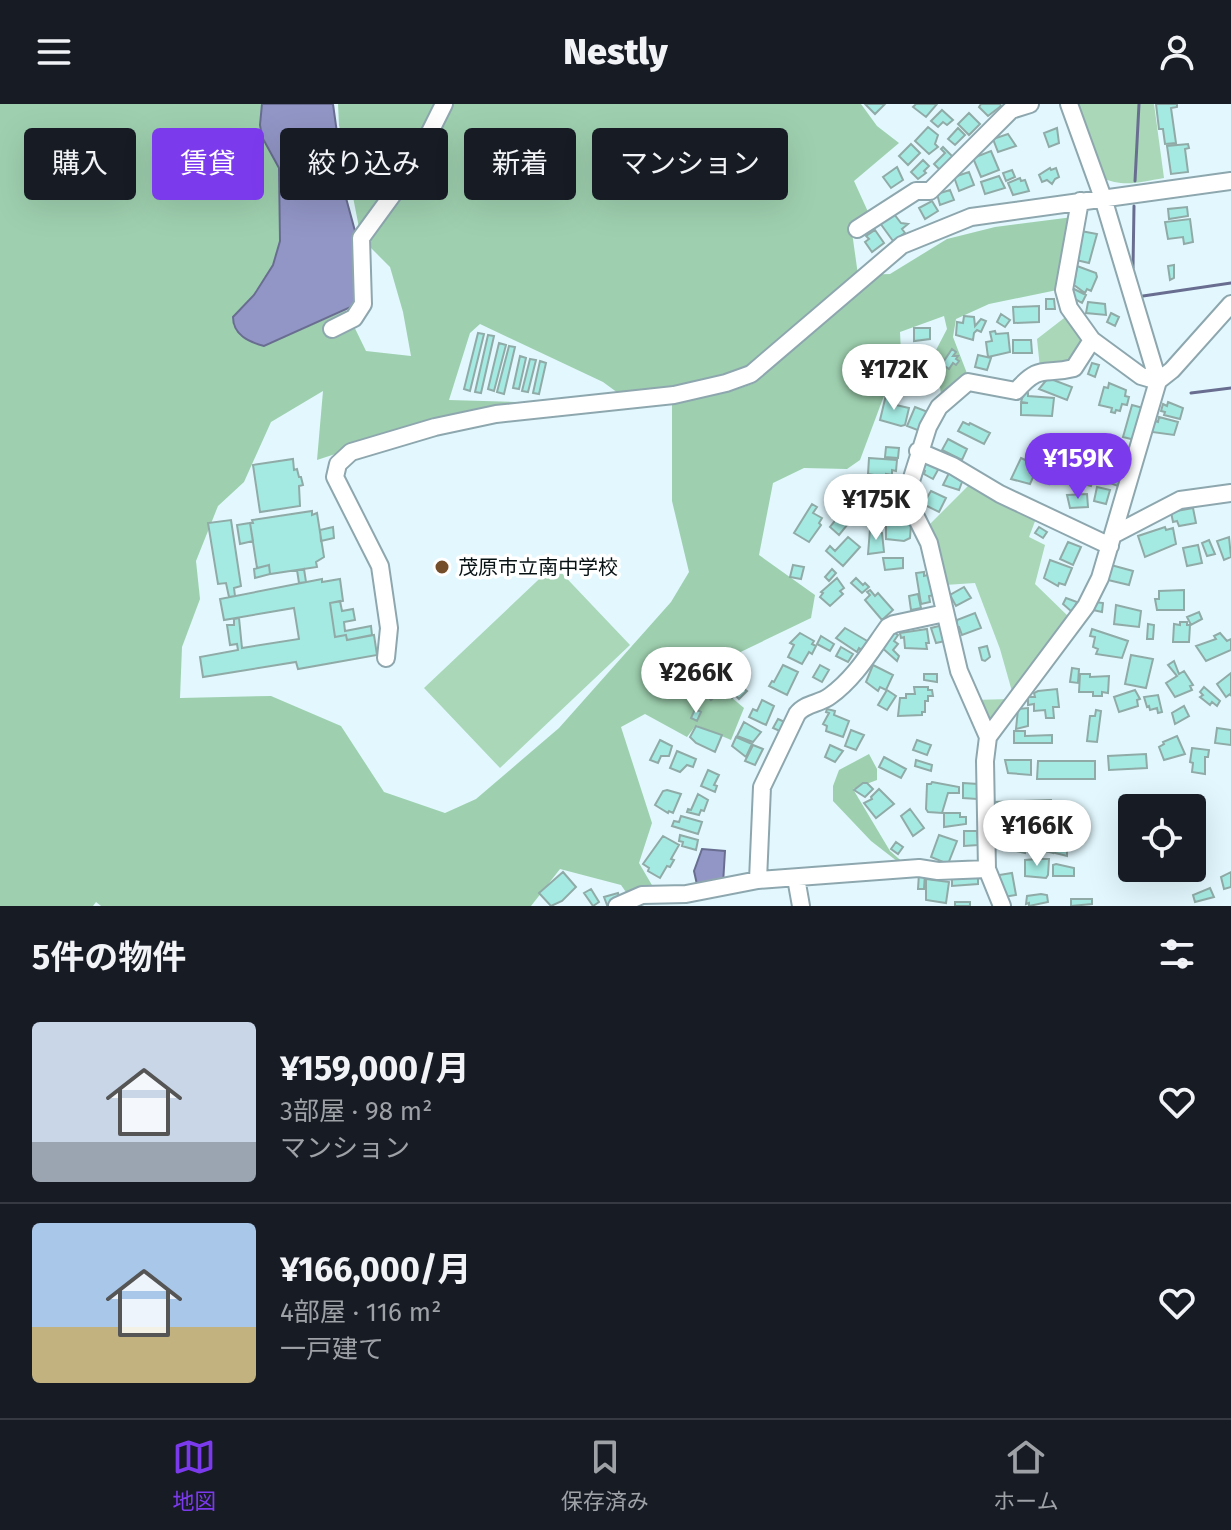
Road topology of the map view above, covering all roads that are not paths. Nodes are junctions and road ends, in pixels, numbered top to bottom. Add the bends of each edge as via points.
1 (444, 104) edge
2 (1030, 104) edge
3 (1069, 104) edge
4 (1231, 181) edge
5 (1103, 198) junction
6 (1080, 201) junction
7 (857, 229) dead end
8 (1231, 304) edge
9 (332, 329) dead end
10 (1092, 340) junction
11 (1158, 381) junction
12 (918, 451) junction
13 (1231, 493) edge
14 (1111, 541) junction
15 (945, 613) junction
16 (386, 658) dead end
17 (988, 737) junction
18 (987, 869) junction
19 (796, 878) junction
20 (758, 880) junction
21 (617, 906) edge
22 (801, 906) edge
23 (1002, 906) edge

1 - 9 street via 412,168 361,238 363,304 354,318
2 - 7 street via 1011,110 930,191 916,191
3 - 5 street
4 - 5 street
5 - 6 street
5 - 11 street
6 - 10 street via 1064,290 1073,315
6 - 16 street via 971,217 902,245 763,365 726,383 674,395 496,414 351,452 338,464 335,477 380,566 389,628
8 - 11 street
10 - 11 street via 1141,376
10 - 12 street via 1074,368 1038,371 1016,391 968,382 939,407
11 - 14 street
12 - 14 street via 1000,494
12 - 15 street via 912,509 929,543
13 - 14 street via 1180,500
14 - 17 street via 1086,606
15 - 17 street via 959,671
15 - 20 street via 888,627 850,680 797,714 762,787
17 - 18 street
18 - 19 street via 905,868
18 - 23 street
19 - 20 street
19 - 22 street
20 - 21 street via 686,894 642,895

